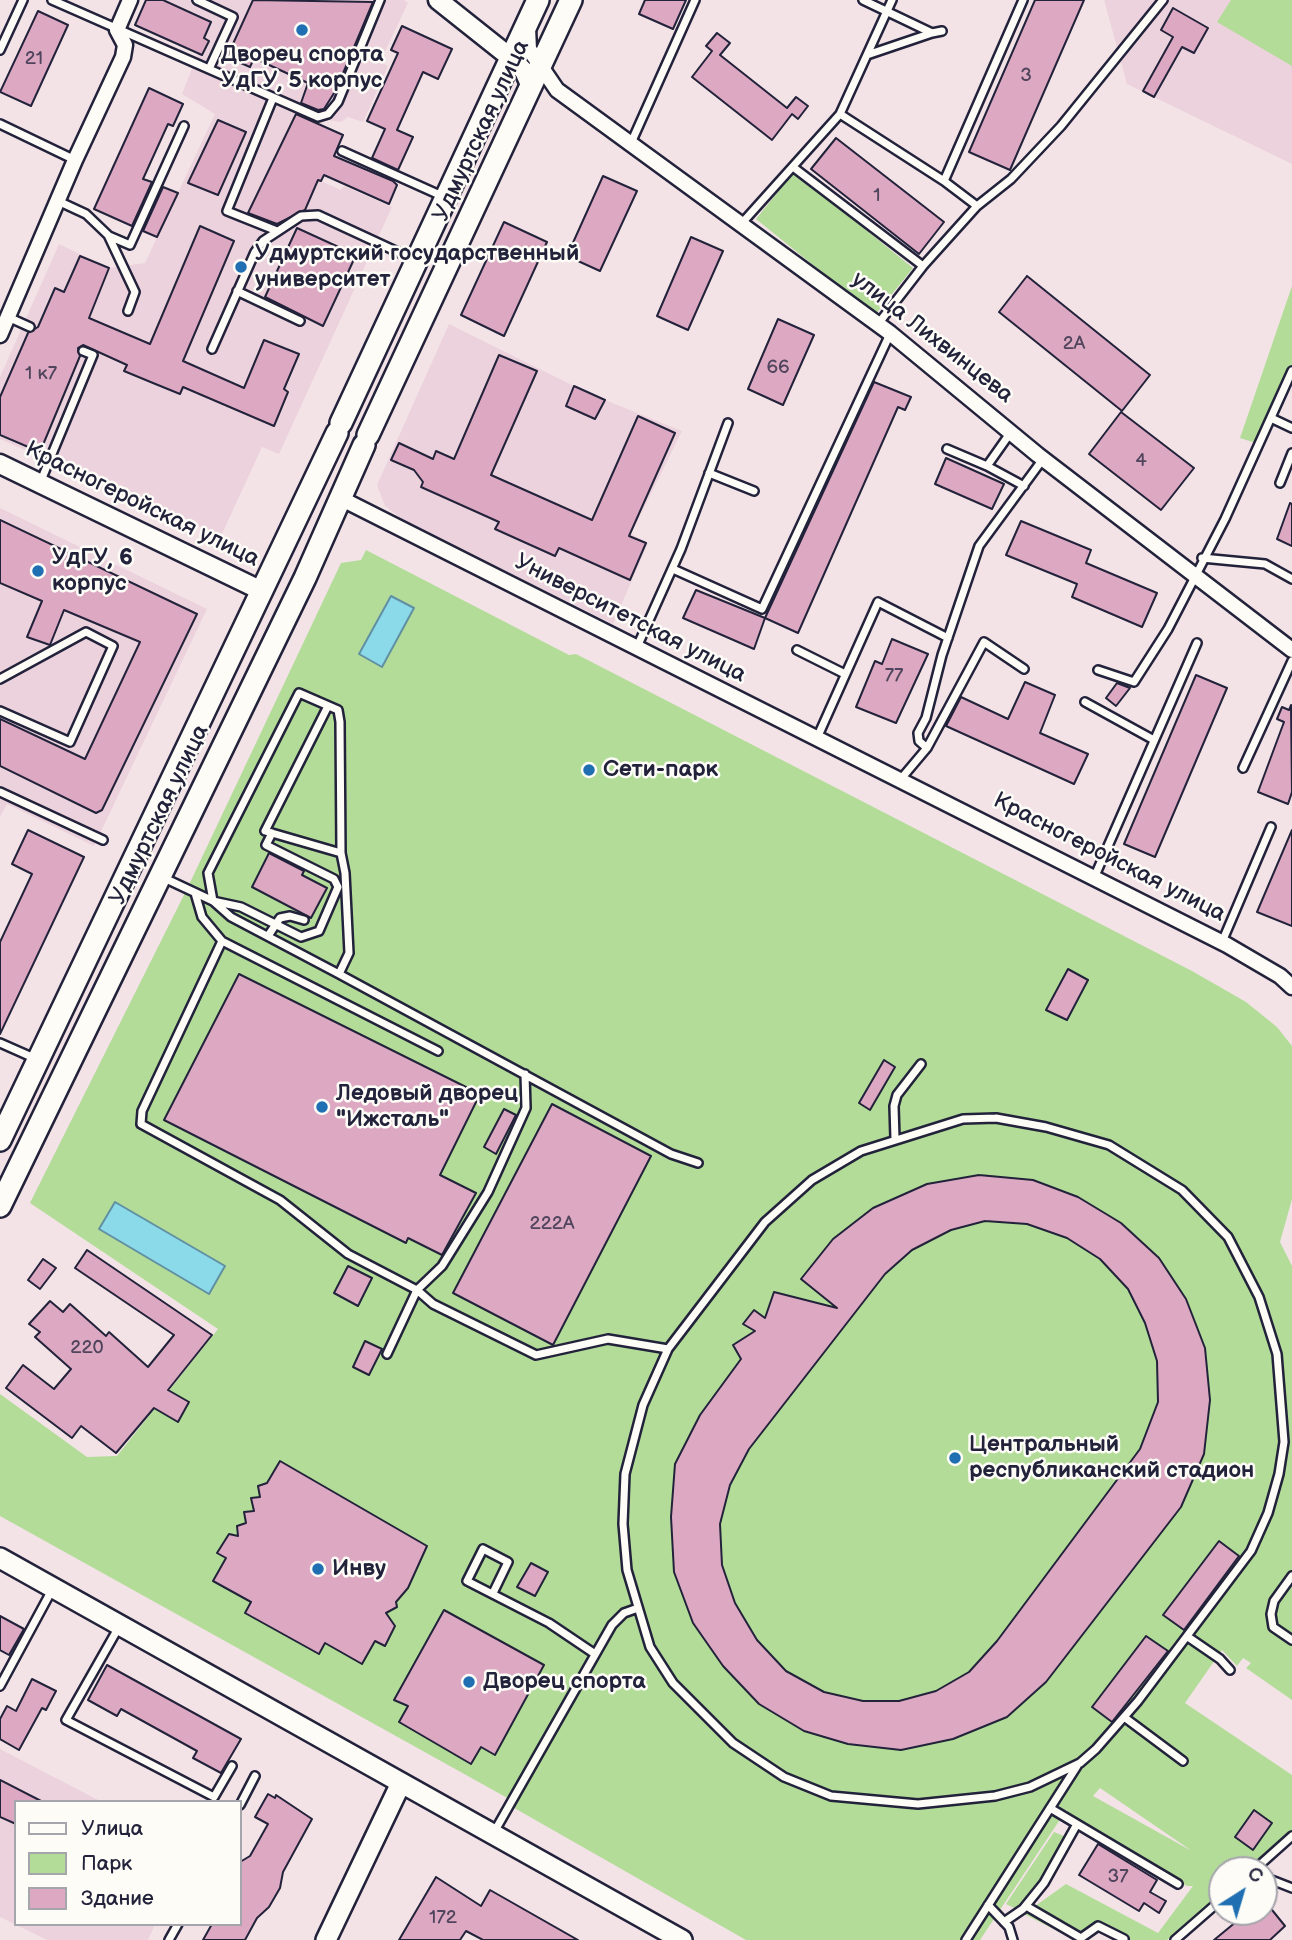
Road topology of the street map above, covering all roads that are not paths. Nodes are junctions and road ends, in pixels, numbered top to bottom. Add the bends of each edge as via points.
1 (23, 0) edge
2 (52, 0) edge
3 (130, 0) edge
4 (197, 0) edge
5 (380, 0) edge
6 (438, 0) edge
7 (538, 0) edge
8 (571, 0) edge
9 (695, 0) edge
10 (863, 0) edge
11 (892, 0) edge
12 (1023, 0) edge
13 (1163, 0) edge
14 (887, 12) junction
15 (527, 23) junction
16 (117, 30) junction
17 (942, 31) dead end
18 (932, 33) junction
19 (0, 50) edge
20 (867, 55) junction
21 (511, 58) junction
22 (209, 69) junction
23 (535, 77) junction
24 (273, 98) junction
25 (840, 114) junction
26 (0, 124) edge
27 (184, 125) dead end
28 (631, 143) junction
29 (342, 150) dead end
30 (75, 160) junction
31 (793, 167) junction
32 (944, 181) junction
33 (57, 201) junction
34 (444, 201) junction
35 (977, 206) junction
36 (471, 218) junction
37 (742, 223) junction
38 (277, 231) junction
39 (109, 236) junction
40 (416, 260) junction
41 (923, 266) junction
42 (237, 291) junction
43 (128, 311) dead end
44 (8, 317) junction
45 (300, 321) dead end
46 (30, 327) dead end
47 (884, 329) junction
48 (0, 335) edge
49 (212, 349) dead end
50 (83, 351) dead end
51 (1292, 371) edge
52 (1271, 418) junction
53 (728, 423) dead end
54 (1292, 428) edge
55 (1011, 432) junction
56 (947, 449) dead end
57 (1292, 453) edge
58 (1043, 459) junction
59 (0, 464) edge
60 (986, 466) junction
61 (709, 473) junction
62 (1280, 483) dead end
63 (40, 484) junction
64 (1024, 486) junction
65 (754, 491) dead end
66 (340, 498) junction
67 (1202, 558) junction
68 (673, 569) junction
69 (1195, 577) junction
70 (1292, 579) edge
71 (262, 591) junction
72 (948, 638) junction
73 (1197, 643) dead end
74 (637, 647) junction
75 (797, 650) dead end
76 (1292, 650) edge
77 (1292, 661) edge
78 (1024, 669) dead end
79 (1098, 670) dead end
80 (845, 674) junction
81 (0, 679) edge
82 (1084, 702) dead end
83 (328, 706) junction
84 (0, 711) edge
85 (817, 738) junction
86 (1154, 740) junction
87 (926, 748) junction
88 (1243, 768) dead end
89 (900, 780) junction
90 (0, 792) edge
91 (1271, 827) dead end
92 (272, 833) junction
93 (103, 840) dead end
94 (341, 853) junction
95 (160, 876) junction
96 (1094, 878) junction
97 (195, 893) junction
98 (213, 901) junction
99 (304, 920) dead end
100 (274, 924) junction
101 (268, 936) junction
102 (222, 941) junction
103 (1222, 943) junction
104 (339, 974) junction
105 (1292, 987) edge
106 (51, 1033) junction
107 (0, 1043) edge
108 (78, 1045) junction
109 (438, 1051) dead end
110 (38, 1060) junction
111 (921, 1064) dead end
112 (525, 1074) junction
113 (895, 1139) junction
114 (0, 1140) edge
115 (698, 1163) dead end
116 (0, 1206) edge
117 (417, 1290) junction
118 (668, 1349) junction
119 (387, 1354) dead end
120 (0, 1558) edge
121 (1292, 1576) edge
122 (53, 1588) junction
123 (493, 1593) junction
124 (638, 1608) junction
125 (120, 1625) junction
126 (1188, 1637) junction
127 (1292, 1640) edge
128 (595, 1654) junction
129 (1230, 1670) dead end
130 (2, 1675) edge
131 (0, 1686) edge
132 (1124, 1717) junction
133 (1183, 1761) dead end
134 (1077, 1765) junction
135 (232, 1766) dead end
136 (255, 1776) dead end
137 (401, 1783) junction
138 (242, 1801) edge
139 (1050, 1808) junction
140 (1077, 1824) junction
141 (492, 1835) junction
142 (1292, 1836) edge
143 (1270, 1856) edge
144 (1178, 1884) dead end
145 (988, 1905) junction
146 (1026, 1906) junction
147 (1208, 1911) edge
148 (1004, 1922) junction
149 (1124, 1939) edge
150 (326, 1940) edge
151 (682, 1940) edge
152 (966, 1940) edge
153 (1013, 1940) edge
154 (1175, 1940) edge

1 - 19 lane
2 - 16 lane
3 - 16 street
4 - 22 lane via 233,17
5 - 24 lane via 338,102 328,114 310,115
6 - 21 street
7 - 15 main road, Удмуртская улица
8 - 23 main road, Удмуртская улица
9 - 28 lane
10 - 14 lane
11 - 14 lane
12 - 32 lane
13 - 35 lane via 1061,126 1012,179
14 - 18 lane
14 - 20 lane
15 - 21 main road, Удмуртская улица
15 - 23 street
16 - 22 lane
16 - 30 street via 125,45 123,57
17 - 18 lane
18 - 20 lane
20 - 25 lane
21 - 23 street
21 - 34 main road, Удмуртская улица
22 - 24 lane
23 - 28 street, улица Лихвинцева
23 - 36 main road, Удмуртская улица
24 - 38 lane via 227,211
25 - 31 lane
25 - 32 lane
26 - 30 lane
27 - 39 lane via 130,245
28 - 37 street, улица Лихвинцева
29 - 34 lane
30 - 33 street
31 - 37 lane
31 - 41 lane
32 - 35 lane
33 - 39 lane via 86,214
33 - 44 street
34 - 36 main road
34 - 40 main road, Удмуртская улица
35 - 41 lane
36 - 66 main road, Удмуртская улица
37 - 47 street, улица Лихвинцева
38 - 40 lane via 301,216 318,215
38 - 42 lane via 255,252
39 - 43 lane via 135,292
40 - 71 main road, Удмуртская улица
41 - 47 lane
42 - 45 lane
42 - 49 lane
44 - 46 lane
44 - 48 street
47 - 55 street, улица Лихвинцева
47 - 68 lane via 762,609
50 - 63 lane via 93,355
51 - 52 lane
52 - 54 lane
52 - 67 lane
53 - 61 lane
55 - 58 street, улица Лихвинцева
55 - 60 lane
56 - 60 lane
57 - 62 lane
58 - 64 lane
58 - 69 street, улица Лихвинцева
59 - 63 street, Красногеройская улица
60 - 64 lane
61 - 65 lane
61 - 68 lane
63 - 71 street, Красногеройская улица
64 - 72 lane via 979,546
66 - 74 street, Университетская улица
66 - 95 main road, Удмуртская улица
67 - 69 lane
67 - 70 lane via 1265,564
68 - 74 lane
69 - 76 street, улица Лихвинцева
69 - 79 lane via 1135,682
71 - 106 main road, Удмуртская улица
72 - 80 lane via 878,602
72 - 87 lane via 918,733
73 - 86 lane
74 - 85 street, Университетская улица
75 - 80 lane
77 - 88 lane
78 - 87 lane via 984,642
80 - 85 lane
81 - 84 lane via 86,632 113,646 70,742
82 - 86 lane
83 - 92 lane via 264,831
83 - 94 lane via 338,710 340,722
83 - 98 lane via 299,693 293,702 208,873
85 - 89 street, Университетская улица
86 - 96 lane
87 - 89 lane
89 - 96 street, Красногеройская улица
90 - 93 lane
91 - 103 lane
92 - 94 lane
92 - 100 lane via 266,845 334,879 338,887 319,931 301,937
94 - 104 lane via 349,953
95 - 97 lane
95 - 108 main road, Удмуртская улица
96 - 103 street, Красногеройская улица
97 - 98 lane
97 - 102 lane via 202,917
98 - 100 lane via 241,907
98 - 101 lane via 231,917
99 - 100 lane via 290,916
100 - 101 lane
101 - 104 lane
102 - 109 lane
102 - 117 lane via 142,1111 141,1124 280,1200 348,1254
103 - 105 street, Красногеройская улица
104 - 112 lane
106 - 108 main road
106 - 110 main road, Удмуртская улица
107 - 110 lane
108 - 116 main road, Удмуртская улица
110 - 114 main road, Удмуртская улица
111 - 113 lane via 897,1095
112 - 115 lane via 671,1154
112 - 117 lane via 526,1108 488,1192 442,1266
113 - 118 lane via 862,1151 812,1180 765,1222
113 - 126 lane via 962,1119 996,1118 1099,1142 1132,1157 1182,1190 1228,1237 1243,1262 1277,1353 1284,1442 1268,1513 1251,1551
117 - 118 lane via 433,1304 536,1355 608,1339
117 - 119 lane
118 - 124 lane via 643,1405 625,1474 627,1570
120 - 122 main road
121 - 127 lane via 1274,1601 1271,1615 1273,1627
122 - 125 main road
122 - 130 lane
123 - 123 lane via 467,1581 484,1549 508,1562
123 - 128 lane via 549,1622
124 - 128 lane via 612,1625
124 - 134 lane via 650,1647 703,1715 733,1743 784,1777 831,1796 918,1804 995,1796 1030,1787
125 - 135 lane via 66,1720 214,1797
125 - 137 main road
126 - 129 lane
126 - 132 lane
128 - 141 lane
130 - 131 lane
132 - 133 lane
132 - 134 lane
134 - 139 lane
136 - 138 lane
137 - 141 main road
137 - 150 main road
139 - 140 lane
139 - 145 lane
140 - 144 lane
140 - 146 lane
141 - 151 main road
142 - 143 lane
145 - 148 lane
145 - 152 lane
146 - 148 lane
146 - 149 lane via 1082,1938 1098,1926
147 - 154 lane
148 - 153 lane

